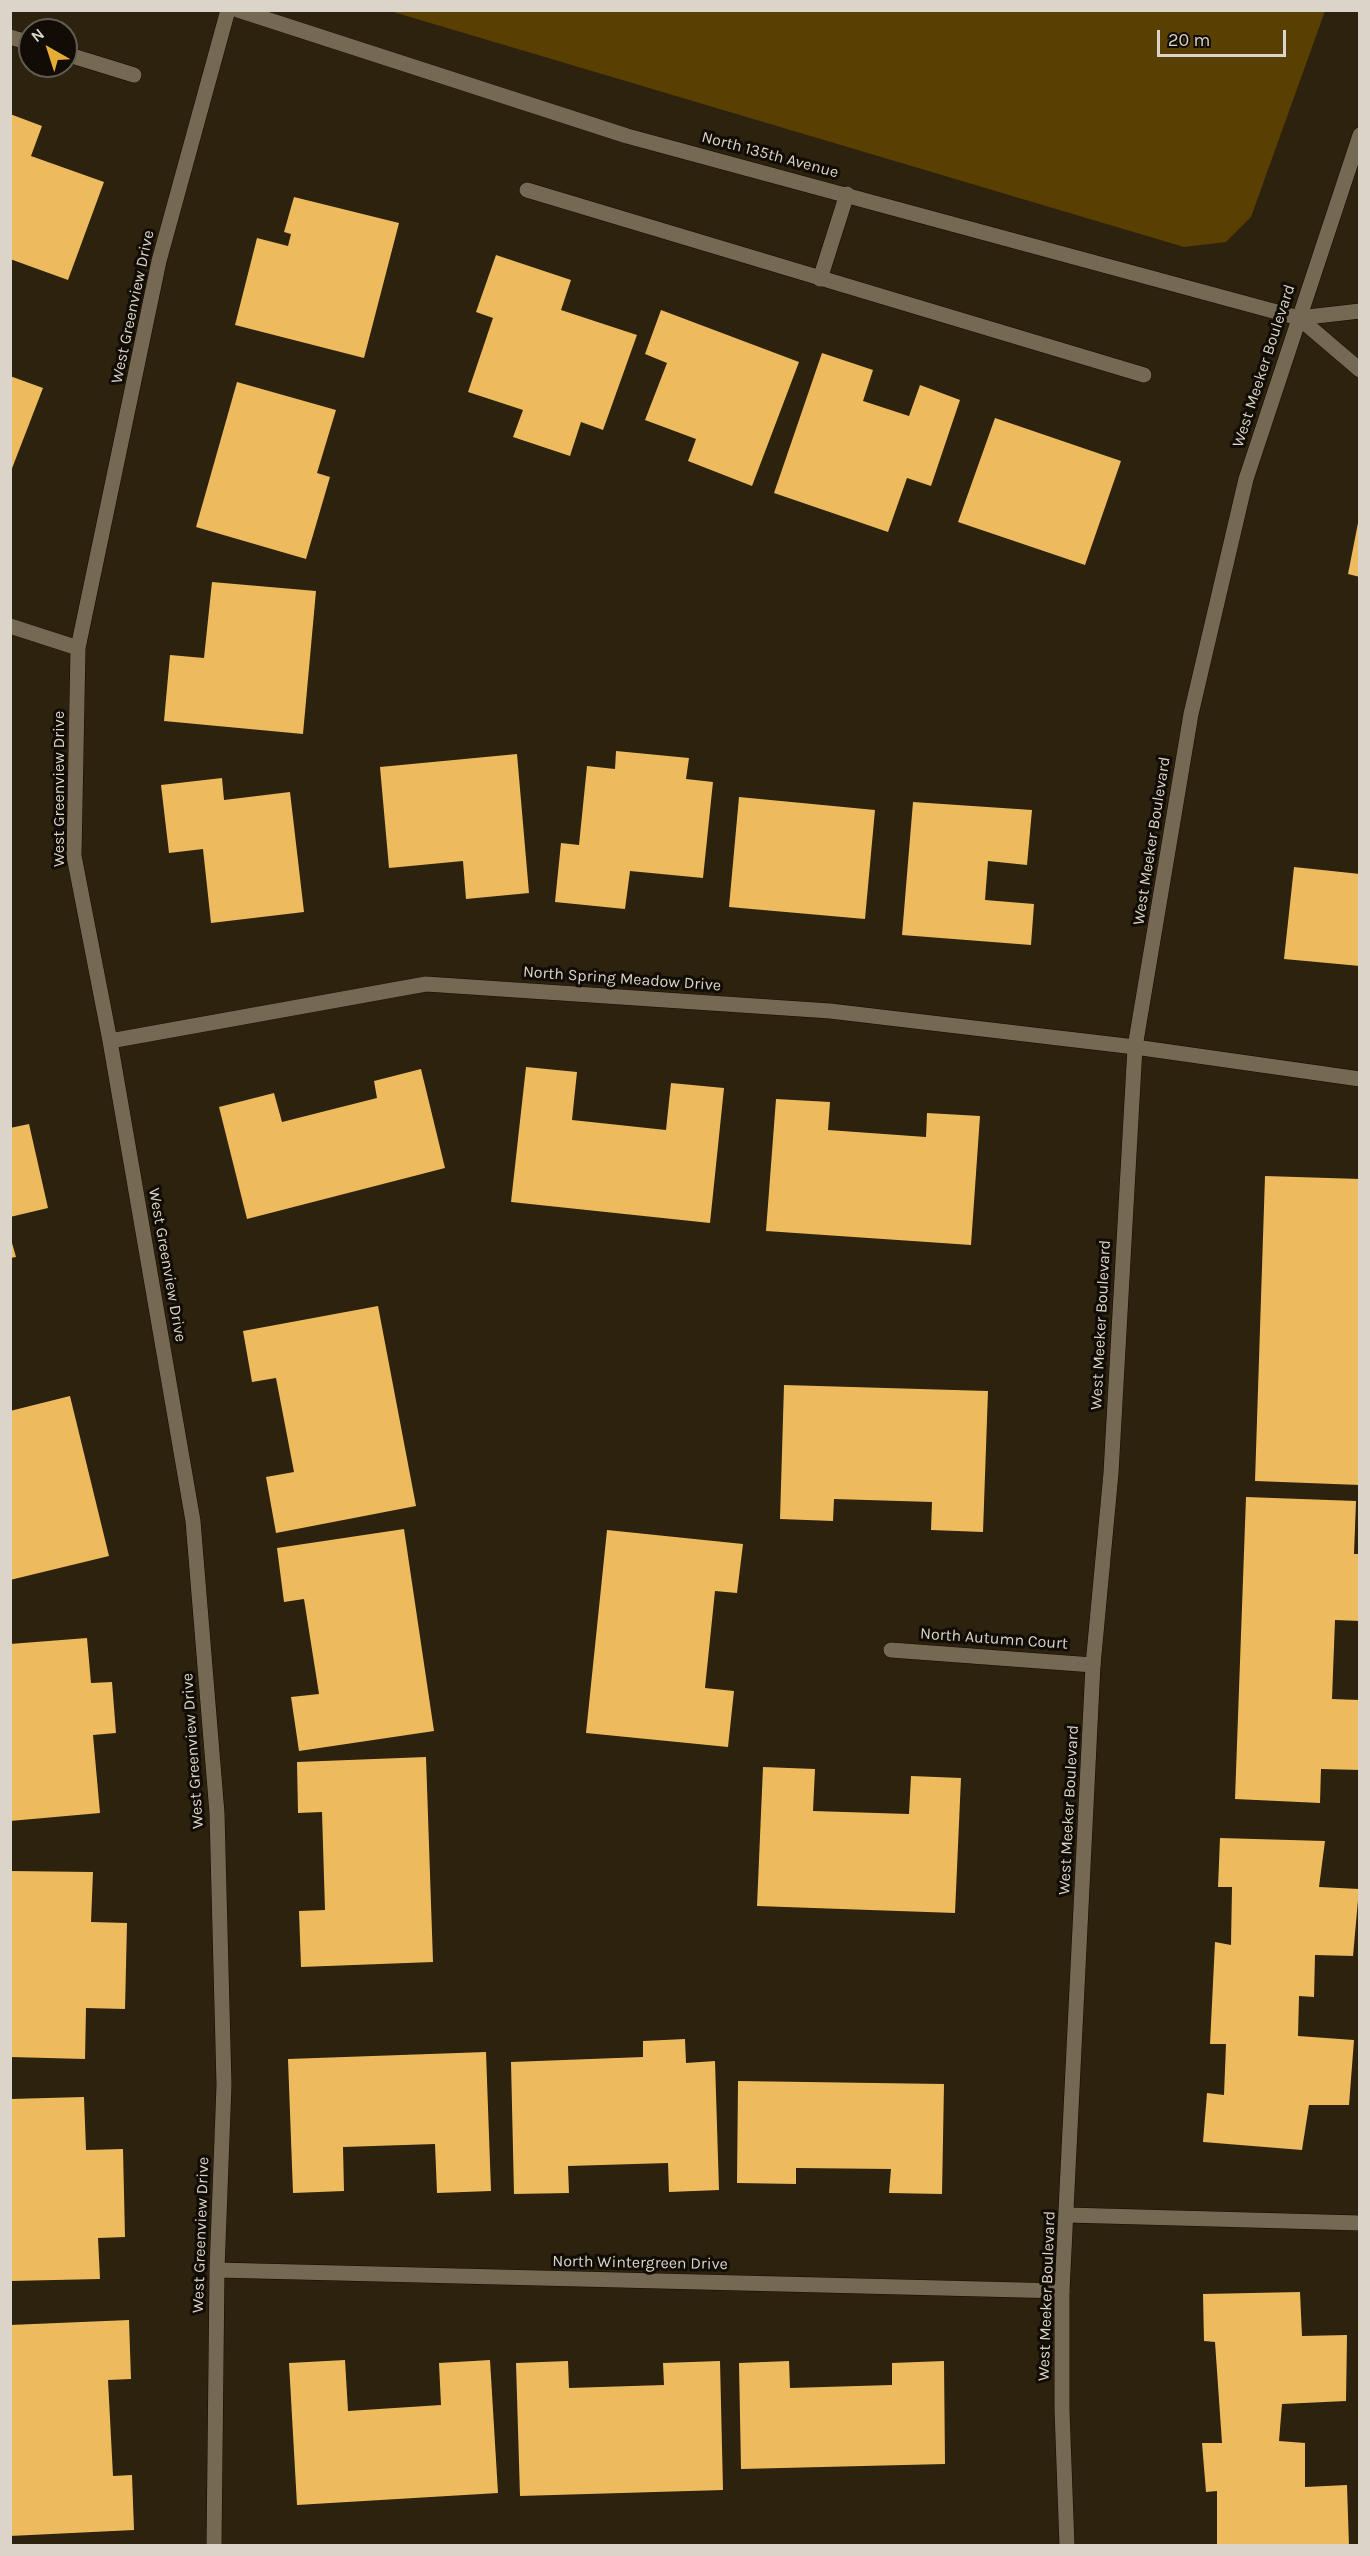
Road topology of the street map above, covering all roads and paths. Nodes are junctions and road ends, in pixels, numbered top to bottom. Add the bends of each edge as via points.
1 (228, 10) edge
2 (246, 12) edge
3 (78, 58) edge
4 (134, 75) dead end
5 (1359, 135) edge
6 (527, 190) dead end
7 (847, 194) junction
8 (820, 279) junction
9 (1359, 310) edge
10 (1299, 318) junction
11 (1359, 370) edge
12 (1144, 375) dead end
13 (10, 626) edge
14 (78, 648) junction
15 (110, 1041) junction
16 (1135, 1047) junction
17 (1359, 1078) edge
18 (891, 1650) dead end
19 (1094, 1665) junction
20 (1067, 2215) junction
21 (1359, 2223) edge
22 (217, 2270) junction
23 (1062, 2291) junction
24 (214, 2546) edge
25 (1067, 2546) edge

1 - 14 street, West Greenview Drive via 159,261
2 - 7 street, North 135th Avenue via 627,136
3 - 4 street
5 - 10 street, West Meeker Boulevard
6 - 8 street
7 - 8 street
7 - 10 street, North 135th Avenue
8 - 12 street
9 - 10 street, North 135th Avenue
10 - 11 street, North 135th Avenue
10 - 16 street, West Meeker Boulevard via 1246,479 1191,714
13 - 14 street
14 - 15 street, West Greenview Drive via 74,856
15 - 16 street, North Spring Meadow Drive via 426,984 830,1011
15 - 22 street, West Greenview Drive via 193,1521 217,1813 224,2085
16 - 17 street, North Spring Meadow Drive
16 - 19 street, West Meeker Boulevard via 1111,1473
18 - 19 street, North Autumn Court
19 - 20 street, West Meeker Boulevard
20 - 21 street
20 - 23 street, West Meeker Boulevard
22 - 23 street, North Wintergreen Drive
22 - 24 street, West Greenview Drive
23 - 25 street, West Meeker Boulevard

